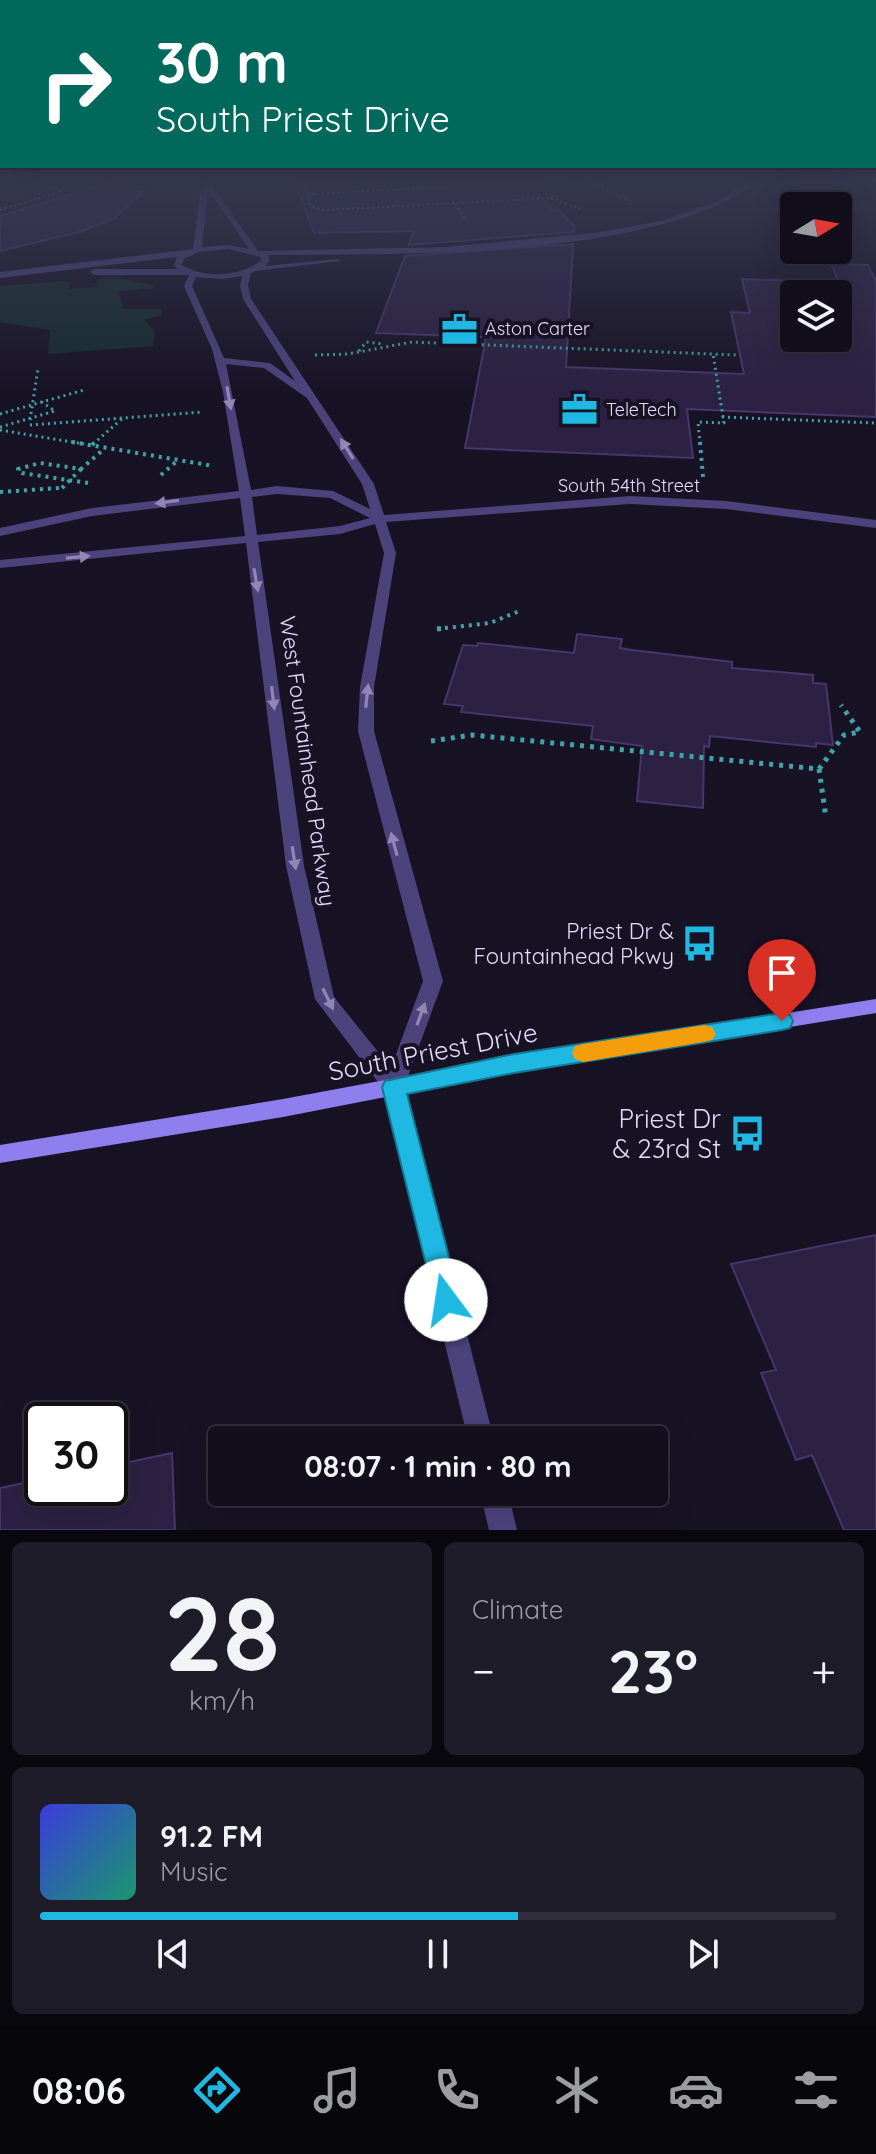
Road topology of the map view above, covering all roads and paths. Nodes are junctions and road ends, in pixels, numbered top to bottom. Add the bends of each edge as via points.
1 (198, 250) edge
2 (248, 250) edge
3 (331, 250) edge
4 (422, 250) edge
5 (193, 251) junction
6 (257, 252) junction
7 (251, 270) junction
8 (191, 272) junction
9 (0, 275) edge
10 (388, 344) junction
11 (358, 352) junction
12 (713, 354) junction
13 (306, 355) dead end
14 (737, 355) dead end
15 (221, 361) junction
16 (38, 369) dead end
17 (84, 390) dead end
18 (315, 399) junction
19 (41, 402) junction
20 (33, 404) junction
21 (208, 412) dead end
22 (0, 414) edge
23 (722, 417) junction
24 (31, 418) junction
25 (123, 418) junction
26 (876, 423) edge
27 (30, 425) junction
28 (0, 429) edge
29 (28, 435) junction
30 (91, 446) junction
31 (105, 448) junction
32 (178, 460) junction
33 (219, 467) dead end
34 (81, 469) junction
35 (151, 478) dead end
36 (70, 481) junction
37 (703, 481) dead end
38 (96, 484) dead end
39 (62, 488) dead end
40 (244, 491) junction
41 (381, 519) junction
42 (876, 524) edge
43 (0, 532) edge
44 (251, 538) junction
45 (0, 564) edge
46 (522, 610) dead end
47 (437, 629) dead end
48 (841, 705) dead end
49 (431, 741) dead end
50 (819, 769) junction
51 (826, 818) dead end
52 (876, 1006) edge
53 (394, 1087) junction
54 (0, 1154) edge
55 (478, 1426) edge
56 (497, 1506) edge
57 (503, 1530) edge

1 - 5 street
2 - 6 street
3 - 6 street
4 - 7 street
5 - 8 street, West Fountainhead Parkway via 177,262
5 - 9 street
6 - 7 street via 266,261
7 - 8 street
7 - 18 street via 244,285 247,299
8 - 9 street
8 - 15 street, West Fountainhead Parkway via 188,286
10 - 11 path
10 - 11 path via 366,342
10 - 12 path
11 - 13 path
12 - 14 path
12 - 23 path
15 - 18 street via 267,365
15 -> 40 street, West Fountainhead Parkway
16 - 20 path
17 - 19 path
41 -> 18 street via 368,484
19 - 20 path
19 - 24 path via 55,411
20 - 22 path
20 - 24 path
21 - 25 path
23 - 26 path
23 - 37 path via 724,423 698,422
24 - 27 path
24 - 28 path
25 - 27 path
25 - 30 path
27 - 29 path
28 - 29 path
29 - 30 path
30 - 31 path
31 - 32 path
31 - 34 path
32 - 33 path
32 - 35 path
34 - 36 path
34 - 36 path via 26,464 18,469
36 - 38 path
36 - 39 path
40 - 41 street via 333,495
40 -> 43 street via 92,512
40 - 44 street, West Fountainhead Parkway
41 - 42 street, South 54th Street via 630,500 726,505
41 - 44 street, South 54th Street via 340,530
53 -> 41 street via 433,981 366,731 367,687 391,563
45 -> 44 street
44 -> 53 street, West Fountainhead Parkway via 295,866 325,999
46 - 47 path via 490,623
48 - 50 path via 860,732 844,735
49 - 50 path via 472,735
50 - 51 path
52 - 53 main road, South Priest Drive
53 - 54 main road, South Priest Drive
53 - 55 street
56 - 57 street

